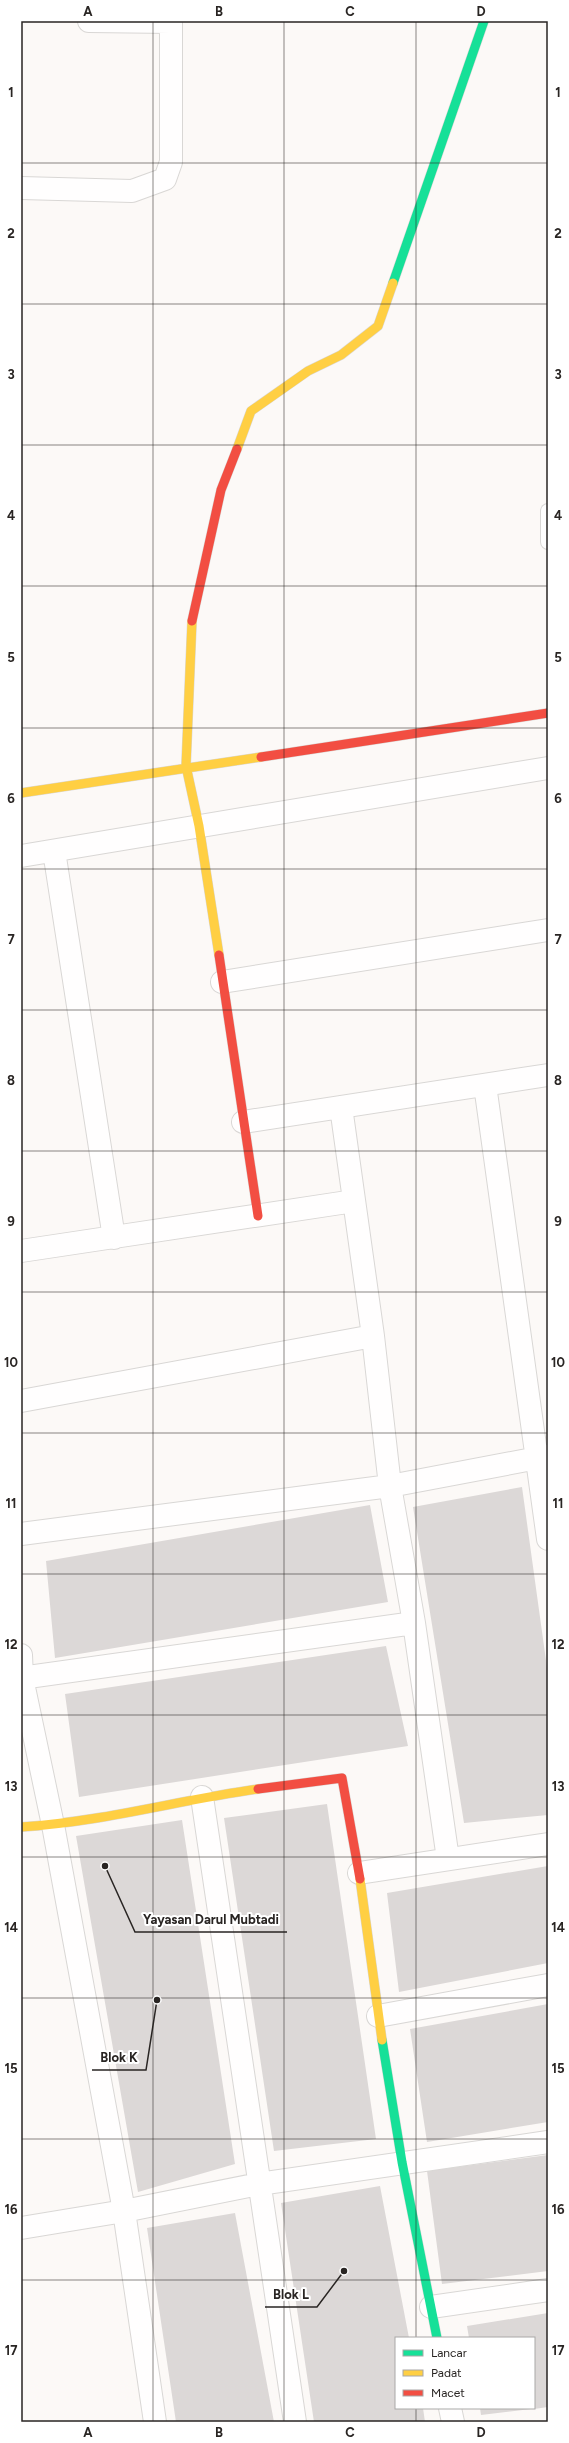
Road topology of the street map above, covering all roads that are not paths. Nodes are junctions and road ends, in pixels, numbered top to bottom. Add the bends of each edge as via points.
1 (89, 21) edge
2 (484, 21) edge
3 (171, 22) edge
4 (21, 188) edge
5 (548, 511) edge
6 (548, 542) edge
7 (548, 713) edge
8 (186, 766) junction
9 (548, 768) edge
10 (21, 793) edge
11 (199, 826) junction
12 (54, 851) junction
13 (21, 856) edge
14 (548, 930) edge
15 (222, 982) junction
16 (548, 1075) edge
17 (485, 1085) junction
18 (341, 1107) junction
19 (243, 1122) junction
20 (354, 1201) junction
21 (258, 1216) junction
22 (114, 1238) junction
23 (21, 1251) edge
24 (373, 1336) junction
25 (21, 1401) edge
26 (542, 1456) edge
27 (390, 1486) junction
28 (21, 1534) edge
29 (548, 1539) edge
30 (414, 1623) junction
31 (21, 1655) edge
32 (22, 1678) edge
33 (202, 1797) junction
34 (53, 1825) junction
35 (21, 1828) edge
36 (548, 1844) edge
37 (448, 1859) junction
38 (359, 1873) junction
39 (548, 1985) edge
40 (378, 2016) junction
41 (548, 2142) edge
42 (402, 2162) junction
43 (259, 2184) junction
44 (124, 2211) junction
45 (21, 2228) edge
46 (548, 2290) edge
47 (431, 2307) junction
48 (437, 2337) edge
49 (450, 2409) edge
50 (155, 2422) edge
51 (295, 2422) edge
52 (453, 2422) edge

1 - 3 street
2 - 8 street via 378,326 341,355 308,371 251,411 221,490 190,630
3 - 4 street via 171,162 166,179 132,191
5 - 6 lane
7 - 8 street
8 - 10 street
8 - 11 street
9 - 11 street
11 - 12 street
11 - 15 street
12 - 13 street
12 - 22 street
14 - 15 street
15 - 19 street
16 - 17 street
17 - 18 street
17 - 26 street
18 - 19 street
18 - 20 street
19 - 21 street
20 - 21 street
20 - 24 street
21 - 22 street
22 - 23 street
24 - 25 street
24 - 27 street
26 - 27 street
26 - 29 street
27 - 28 street
27 - 30 street
30 - 32 street
30 - 37 street
31 - 32 street
32 - 34 street
33 - 34 street
33 - 38 street via 342,1778
33 - 43 street
34 - 35 street
34 - 44 street
36 - 37 street
37 - 38 street
38 - 40 street
39 - 40 street
40 - 42 street
41 - 42 street
42 - 43 street
42 - 47 street
43 - 44 street
43 - 51 street
44 - 45 street
44 - 50 street
46 - 47 street
47 - 48 street
49 - 52 street

